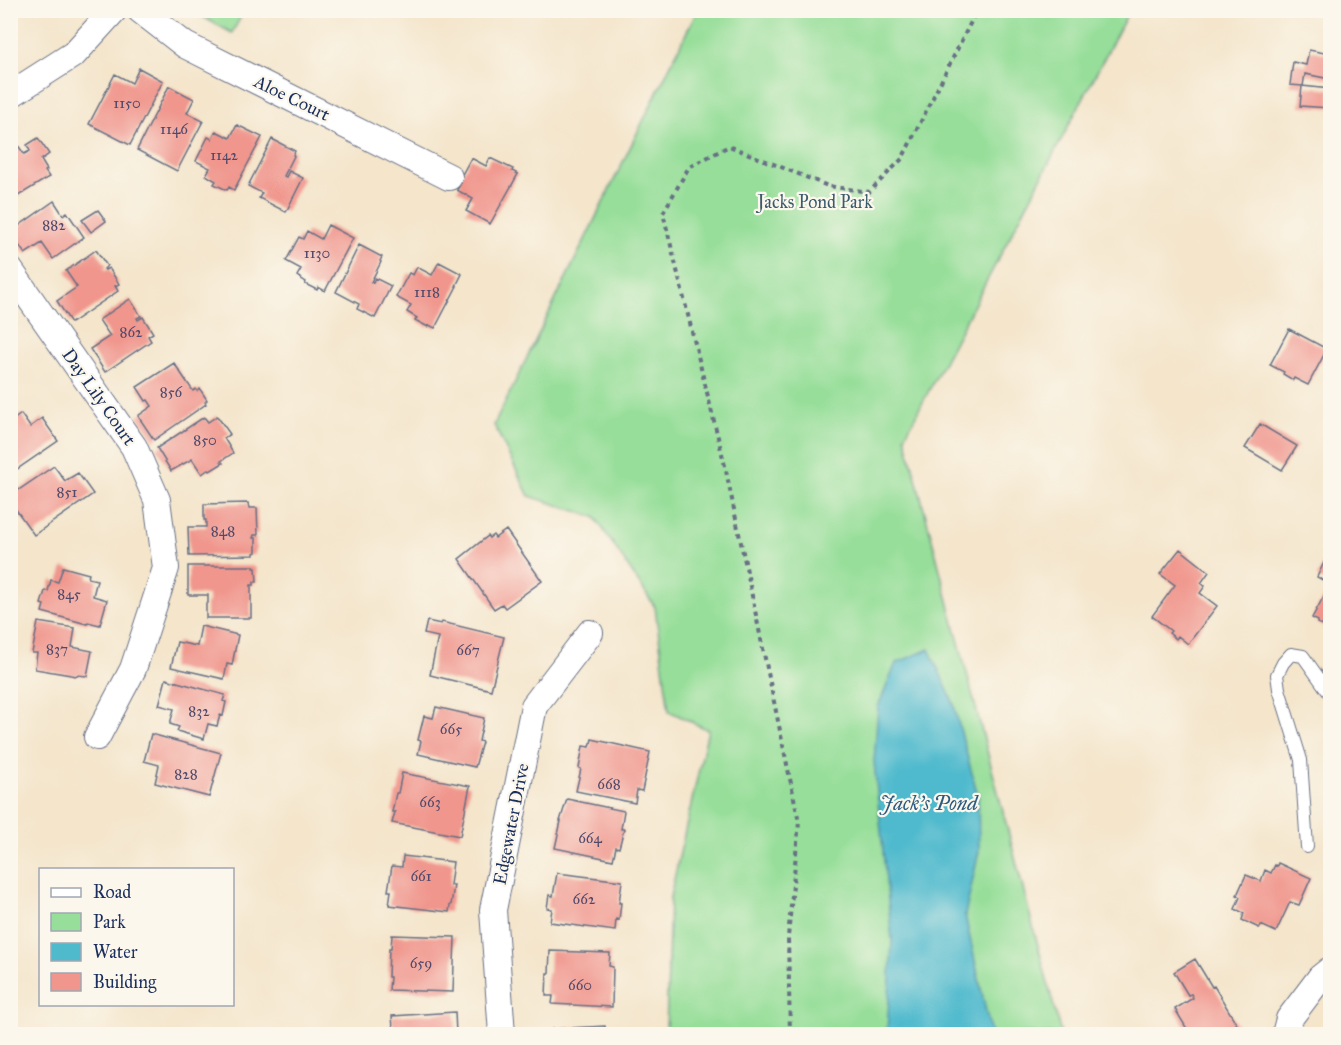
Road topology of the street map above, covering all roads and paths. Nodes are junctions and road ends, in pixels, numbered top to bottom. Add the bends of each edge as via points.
1 (114, 10) edge
2 (140, 10) edge
3 (977, 10) edge
4 (10, 95) edge
5 (449, 177) dead end
6 (10, 270) edge
7 (590, 633) dead end
8 (1330, 694) edge
9 (97, 737) dead end
10 (1307, 847) dead end
11 (1330, 970) edge
12 (502, 1035) edge
13 (790, 1035) edge
14 (1285, 1035) edge

1 - 4 street via 74,54
2 - 5 street, Aloe Court via 185,45
3 - 13 path via 902,159 869,192 828,186 729,146 689,167 663,213 725,466 799,822 788,937
6 - 9 street, Day Lily Court via 134,447 157,500 166,568 133,669
7 - 12 street, Edgewater Drive via 534,705 493,910
8 - 10 lane via 1303,656 1291,654 1283,663 1277,675 1301,760
11 - 14 street via 1289,1019

